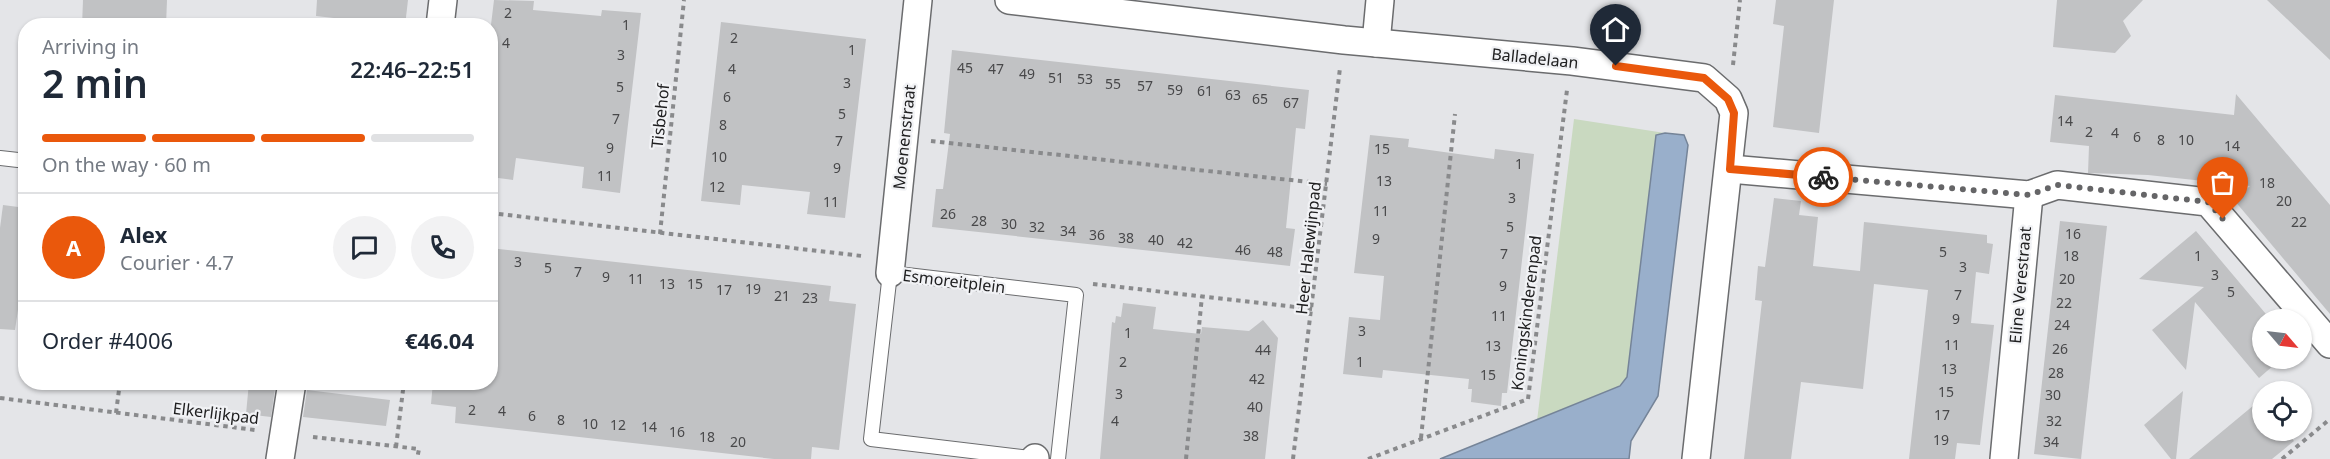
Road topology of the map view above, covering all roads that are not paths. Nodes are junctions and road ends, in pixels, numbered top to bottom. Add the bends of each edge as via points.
1 (443, 0) edge
2 (918, 0) edge
3 (1009, 0) edge
4 (1380, 0) edge
5 (1102, 5) edge
6 (441, 18) edge
7 (1376, 43) junction
8 (0, 158) edge
9 (18, 160) dead end
10 (1730, 169) junction
11 (2029, 195) junction
12 (890, 273) junction
13 (2330, 344) edge
14 (291, 390) edge
15 (283, 447) edge
16 (1042, 459) edge
17 (1696, 459) edge
18 (2004, 459) edge

1 - 6 street
2 - 12 street, Moenenstraat
3 - 5 street, Balladelaan
4 - 7 street
5 - 7 street, Balladelaan
7 - 10 street, Balladelaan via 1704,78 1728,99 1734,113
8 - 9 lane
10 - 11 street
10 - 17 street
11 - 13 street via 2057,185 2208,202
11 - 18 street, Eline Verestraat
12 - 16 lane, Esmoreitplein via 871,439
12 - 16 lane, Esmoreitplein via 1076,295
14 - 15 street

